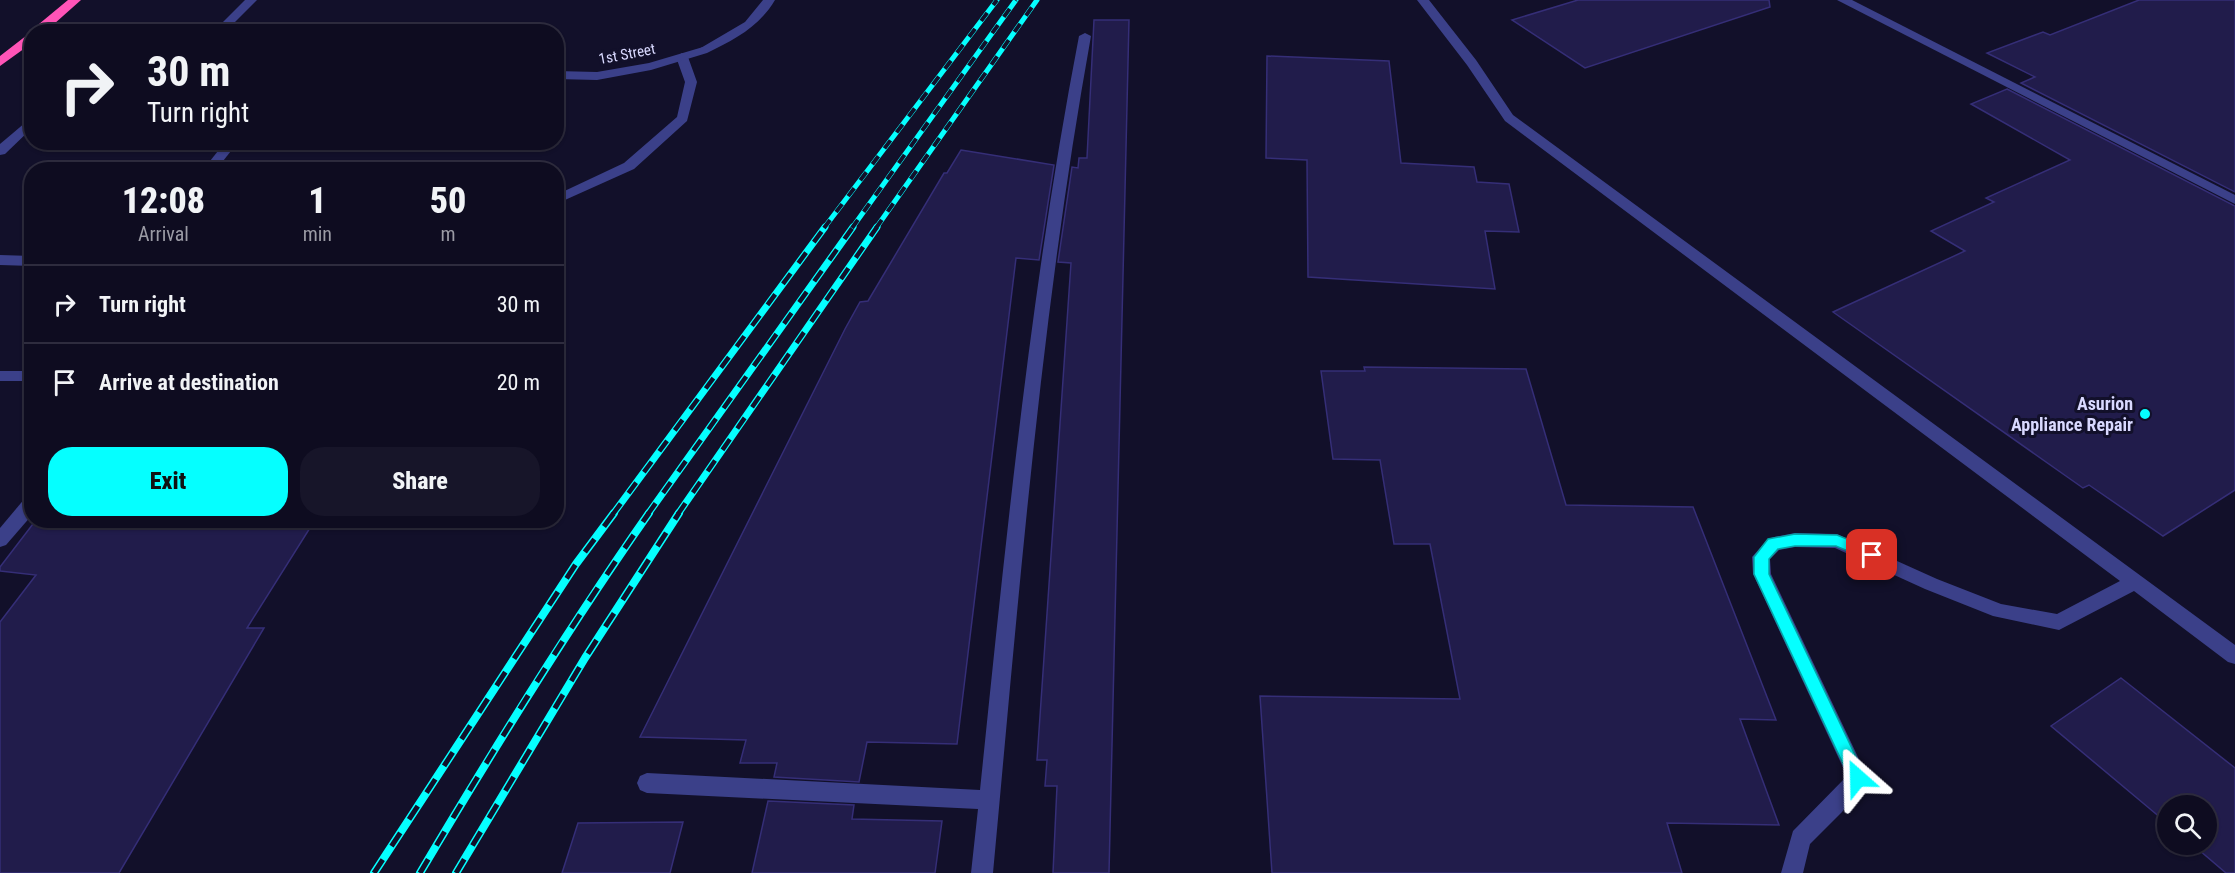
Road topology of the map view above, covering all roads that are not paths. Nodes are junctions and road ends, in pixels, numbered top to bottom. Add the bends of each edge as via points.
1 (75, 0) edge
2 (251, 0) edge
3 (769, 0) edge
4 (1424, 0) edge
5 (1843, 0) edge
6 (46, 24) edge
7 (226, 24) edge
8 (1085, 36) dead end
9 (24, 42) edge
10 (682, 57) junction
11 (0, 62) edge
12 (564, 75) edge
13 (24, 128) edge
14 (225, 150) edge
15 (0, 151) edge
16 (216, 162) edge
17 (564, 197) edge
18 (2235, 200) edge
19 (0, 260) edge
20 (24, 261) edge
21 (0, 376) edge
22 (24, 376) edge
23 (24, 512) edge
24 (0, 540) edge
25 (2135, 582) junction
26 (2235, 656) edge
27 (647, 783) dead end
28 (988, 800) junction
29 (982, 873) edge
30 (1792, 873) edge

1 - 6 highway
2 - 7 street
3 - 10 street, 1st Street via 766,8 741,31
4 - 25 street via 1509,118
5 - 18 street
8 - 28 street via 1062,159 1025,440
9 - 11 highway
10 - 12 street, 1st Street via 597,76
10 - 17 street via 691,82 683,118 629,166
13 - 15 street
14 - 16 street
19 - 20 street
21 - 22 street
23 - 24 street
25 - 26 street
25 - 30 street via 2059,622 2000,611 1837,540 1774,544 1761,557 1762,574 1858,778 1801,838
27 - 28 street
28 - 29 street

